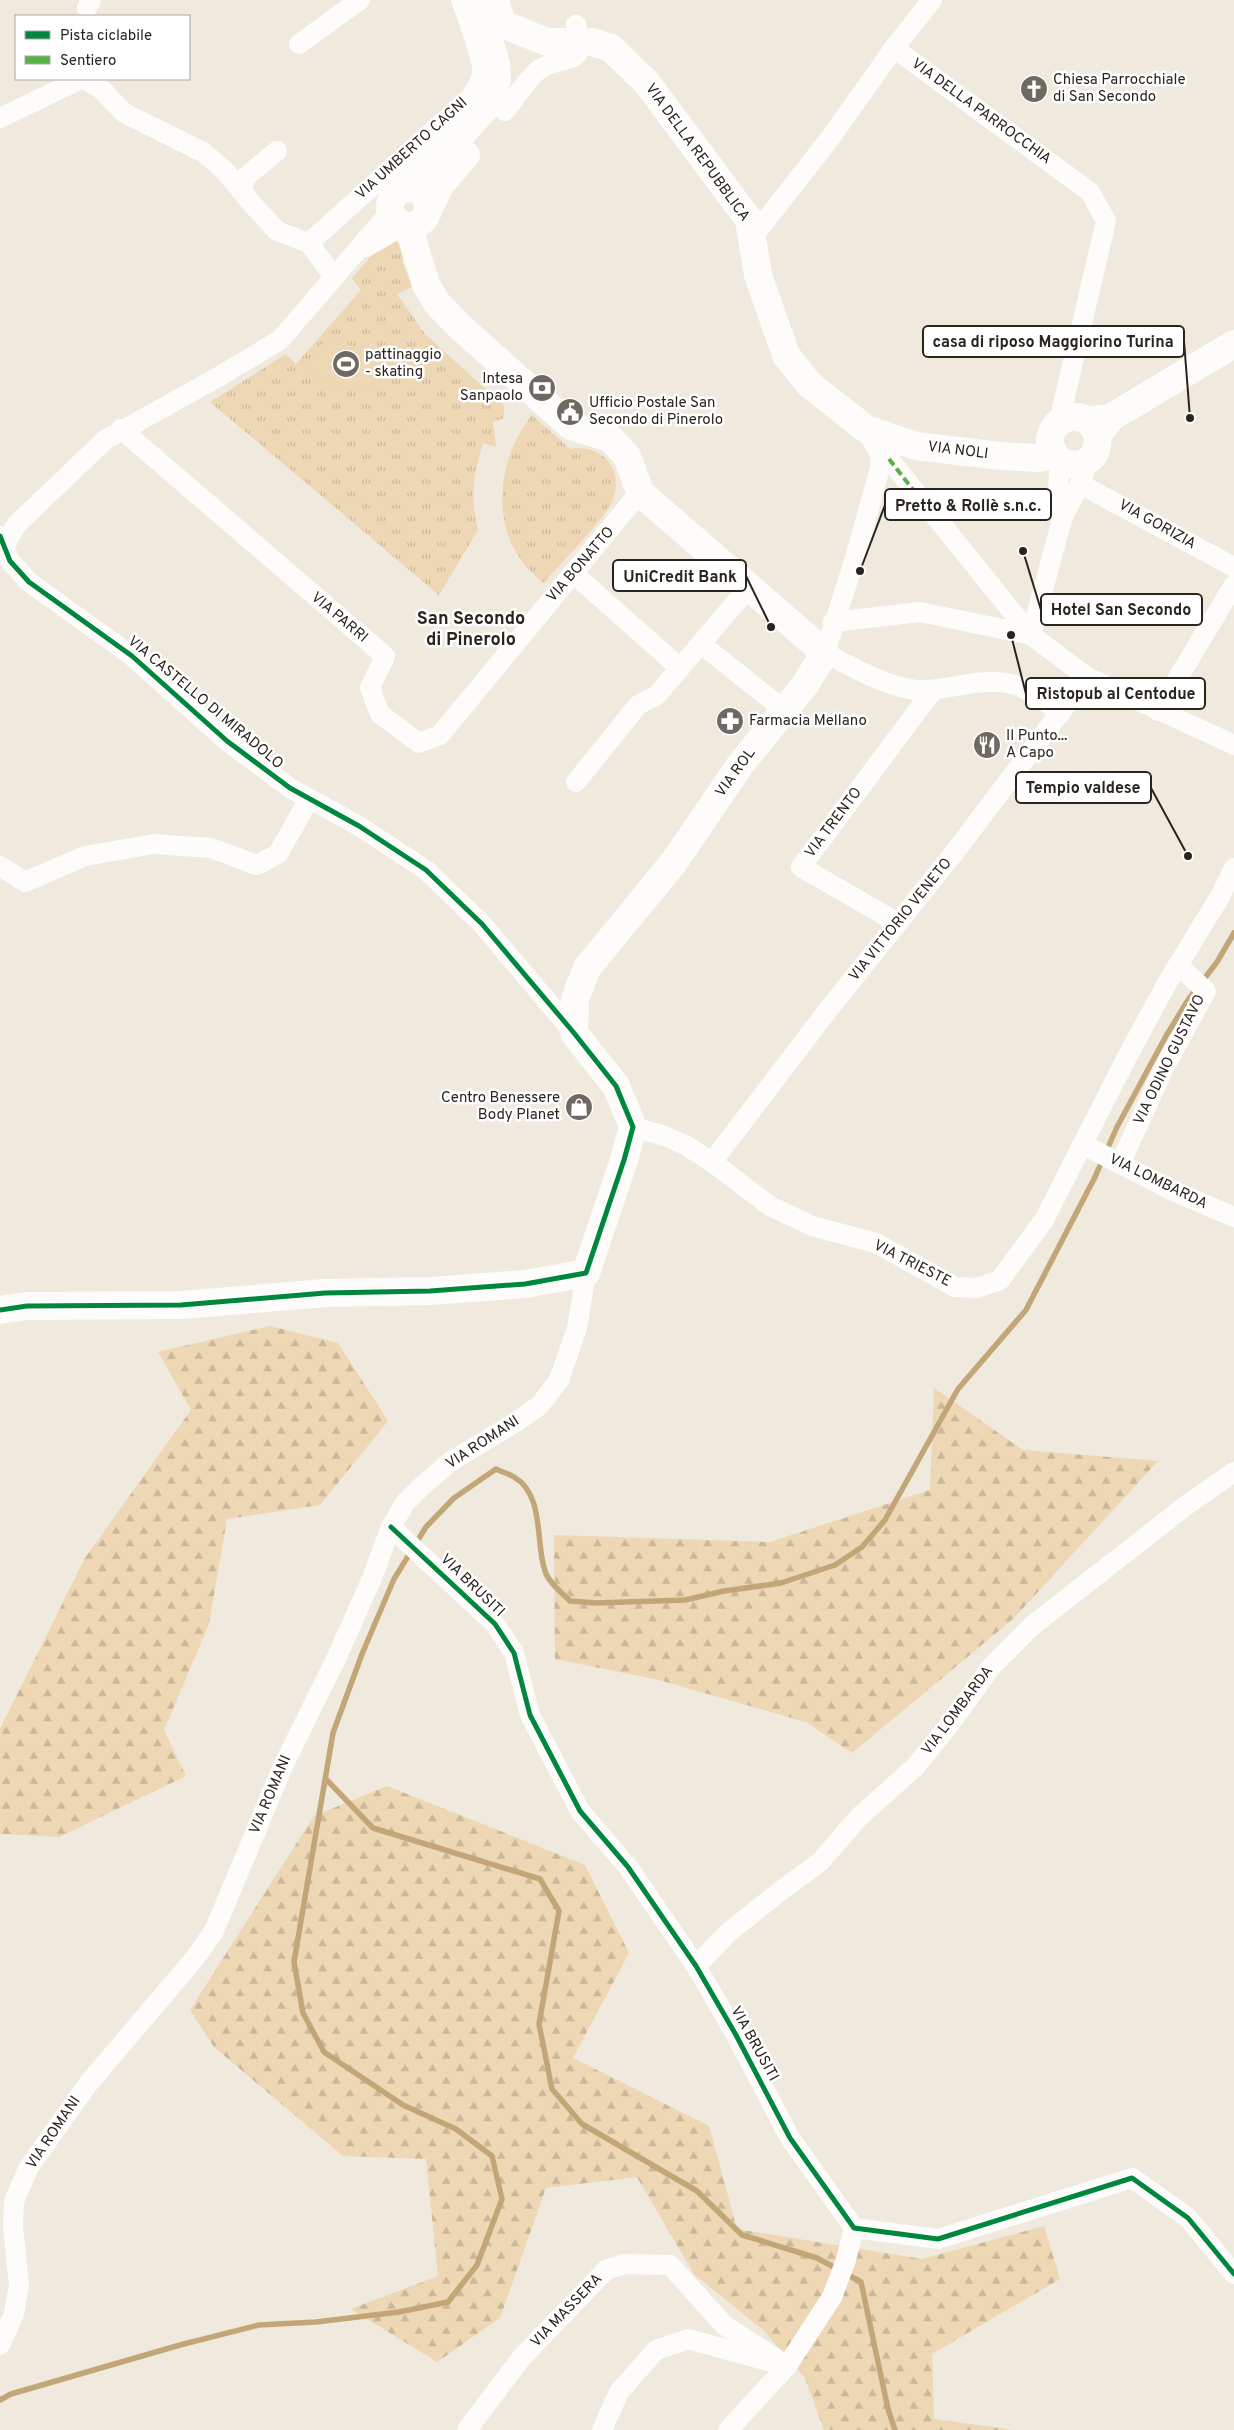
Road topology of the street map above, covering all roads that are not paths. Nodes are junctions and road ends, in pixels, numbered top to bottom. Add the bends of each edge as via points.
1 (360, 0) edge
2 (461, 0) edge
3 (477, 0) edge
4 (932, 0) edge
5 (499, 12) edge
6 (583, 36) junction
7 (299, 44) dead end
8 (894, 48) junction
9 (81, 80) edge
10 (85, 80) edge
11 (505, 111) junction
12 (0, 118) edge
13 (277, 151) dead end
14 (243, 192) junction
15 (411, 219) junction
16 (752, 238) junction
17 (309, 243) junction
18 (334, 277) junction
19 (1234, 344) edge
20 (1081, 423) junction
21 (866, 429) junction
22 (121, 430) junction
23 (916, 446) junction
24 (1001, 456) junction
25 (1057, 458) junction
26 (884, 464) junction
27 (1084, 472) junction
28 (640, 492) junction
29 (1062, 519) junction
30 (2, 540) edge
31 (1234, 567) edge
32 (574, 574) junction
33 (1234, 585) edge
34 (749, 587) junction
35 (833, 622) junction
36 (1031, 635) junction
37 (701, 644) junction
38 (825, 653) junction
39 (502, 661) joint
40 (680, 668) junction
41 (1087, 676) junction
42 (933, 690) junction
43 (784, 710) junction
44 (1158, 711) junction
45 (1061, 713) junction
46 (1234, 745) edge
47 (576, 782) dead end
48 (309, 799) junction
49 (0, 866) edge
50 (1234, 868) edge
51 (898, 923) junction
52 (1178, 965) junction
53 (574, 1033) junction
54 (632, 1127) junction
55 (1084, 1145) junction
56 (712, 1162) junction
57 (1120, 1164) junction
58 (1234, 1217) edge
59 (586, 1273) junction
60 (0, 1310) edge
61 (1234, 1472) edge
62 (394, 1530) junction
63 (696, 1966) junction
64 (7, 2201) edge
65 (854, 2228) junction
66 (1234, 2274) edge
67 (0, 2345) edge
68 (787, 2366) junction
69 (466, 2430) edge
70 (602, 2430) edge
71 (728, 2430) edge

1 - 7 street
2 - 17 street, VIA UMBERTO CAGNI via 480,62 482,75 478,86 471,97
3 - 15 street, VIA UMBERTO CAGNI via 496,64 494,93 488,104 440,157 407,187 420,190 428,200
4 - 8 street
5 - 6 street, VIA DELLA REPUBBLICA via 547,42
5 - 11 street via 515,80
6 - 11 street via 575,56 540,70
6 - 16 street, VIA DELLA REPUBBLICA via 611,48 647,83 749,220
8 - 16 street via 831,137
8 - 20 street, VIA DELLA PARROCCHIA via 1090,192 1106,222 1066,393
9 - 12 street
10 - 14 street via 102,89 124,112 203,152
11 - 15 street
13 - 14 street via 244,178
14 - 17 street via 278,231
15 - 18 street via 352,256
15 - 28 street via 420,261 437,303 571,426 610,438 627,456
16 - 21 street, VIA DELLA REPUBBLICA via 758,275 786,354 809,384
17 - 18 street
18 - 22 street via 280,340
19 - 20 street
20 - 24 street
20 - 25 street via 1050,440
20 - 27 street via 1097,450
21 - 23 street, VIA DELLA REPUBBLICA
21 - 26 street
22 - 30 street via 105,440
22 - 39 street, VIA PARRI via 384,656 370,688 380,714 419,743 440,735
23 - 24 street, VIA NOLI
23 - 26 street
24 - 25 street, VIA NOLI
25 - 27 street, VIA NOLI
25 - 29 street
26 - 35 street, VIA ROL
26 - 36 street via 932,514
27 - 29 street
27 - 31 street, VIA GORIZIA
28 - 32 street, VIA BONATTO
28 - 34 street
29 - 36 street
30 - 48 street, VIA CASTELLO DI MIRADOLO via 10,561 29,582 132,656 227,741
32 - 39 street, VIA BONATTO via 528,625
32 - 40 street
33 - 44 street
34 - 37 street
34 - 38 street
35 - 36 street via 920,612
35 - 38 street, VIA ROL
36 - 41 street
37 - 40 street
37 - 43 street
38 - 42 street via 890,683 916,690
38 - 43 street, VIA ROL
40 - 47 street via 657,695 638,704
41 - 44 street
41 - 45 street, VIA VITTORIO VENETO
42 - 45 street via 997,681 1026,688
42 - 51 street, VIA TRENTO via 801,867
43 - 53 street, VIA ROL via 740,765 674,862 587,968 575,999
44 - 46 street
45 - 51 street, VIA VITTORIO VENETO
48 - 49 street via 278,854 257,865 211,848 154,844 85,856 25,882
48 - 53 street, VIA CASTELLO DI MIRADOLO via 359,826 426,870 482,924
50 - 52 street via 1222,894
51 - 56 street, VIA VITTORIO VENETO
52 - 55 street via 1127,1057
52 - 57 street, VIA ODINO GUSTAVO via 1206,991 1163,1070
53 - 54 street via 616,1086
54 - 56 street, VIA TRIESTE via 664,1136
54 - 59 street
55 - 56 street, VIA TRIESTE via 1044,1220 1018,1258 1000,1280 977,1288 955,1287 876,1243 812,1226 770,1206
55 - 57 street, VIA LOMBARDA
57 - 58 street, VIA LOMBARDA
59 - 60 street via 525,1284 430,1290 325,1293 180,1305 27,1306
59 - 62 street, VIA ROMANI via 577,1328 559,1380 550,1393 540,1405 516,1422 435,1474 406,1503
61 - 63 street, VIA LOMBARDA via 1188,1504 1034,1625 991,1667 948,1728 915,1767 859,1817 820,1862 782,1888 729,1932
62 - 63 street, VIA BRUSITI via 495,1624 514,1653 530,1715 580,1811 628,1867
62 - 64 street, VIA ROMANI via 283,1766 214,1931 88,2084
63 - 65 street, VIA BRUSITI via 790,2138
64 - 67 street, VIA ROMANI via 19,2284 14,2314
65 - 66 street via 938,2239 1132,2178 1188,2218
65 - 68 street via 832,2297
68 - 69 street, VIA MASSERA via 724,2325 670,2266 624,2264 606,2270 522,2357
68 - 70 street via 688,2339 656,2350 619,2392
68 - 71 street

